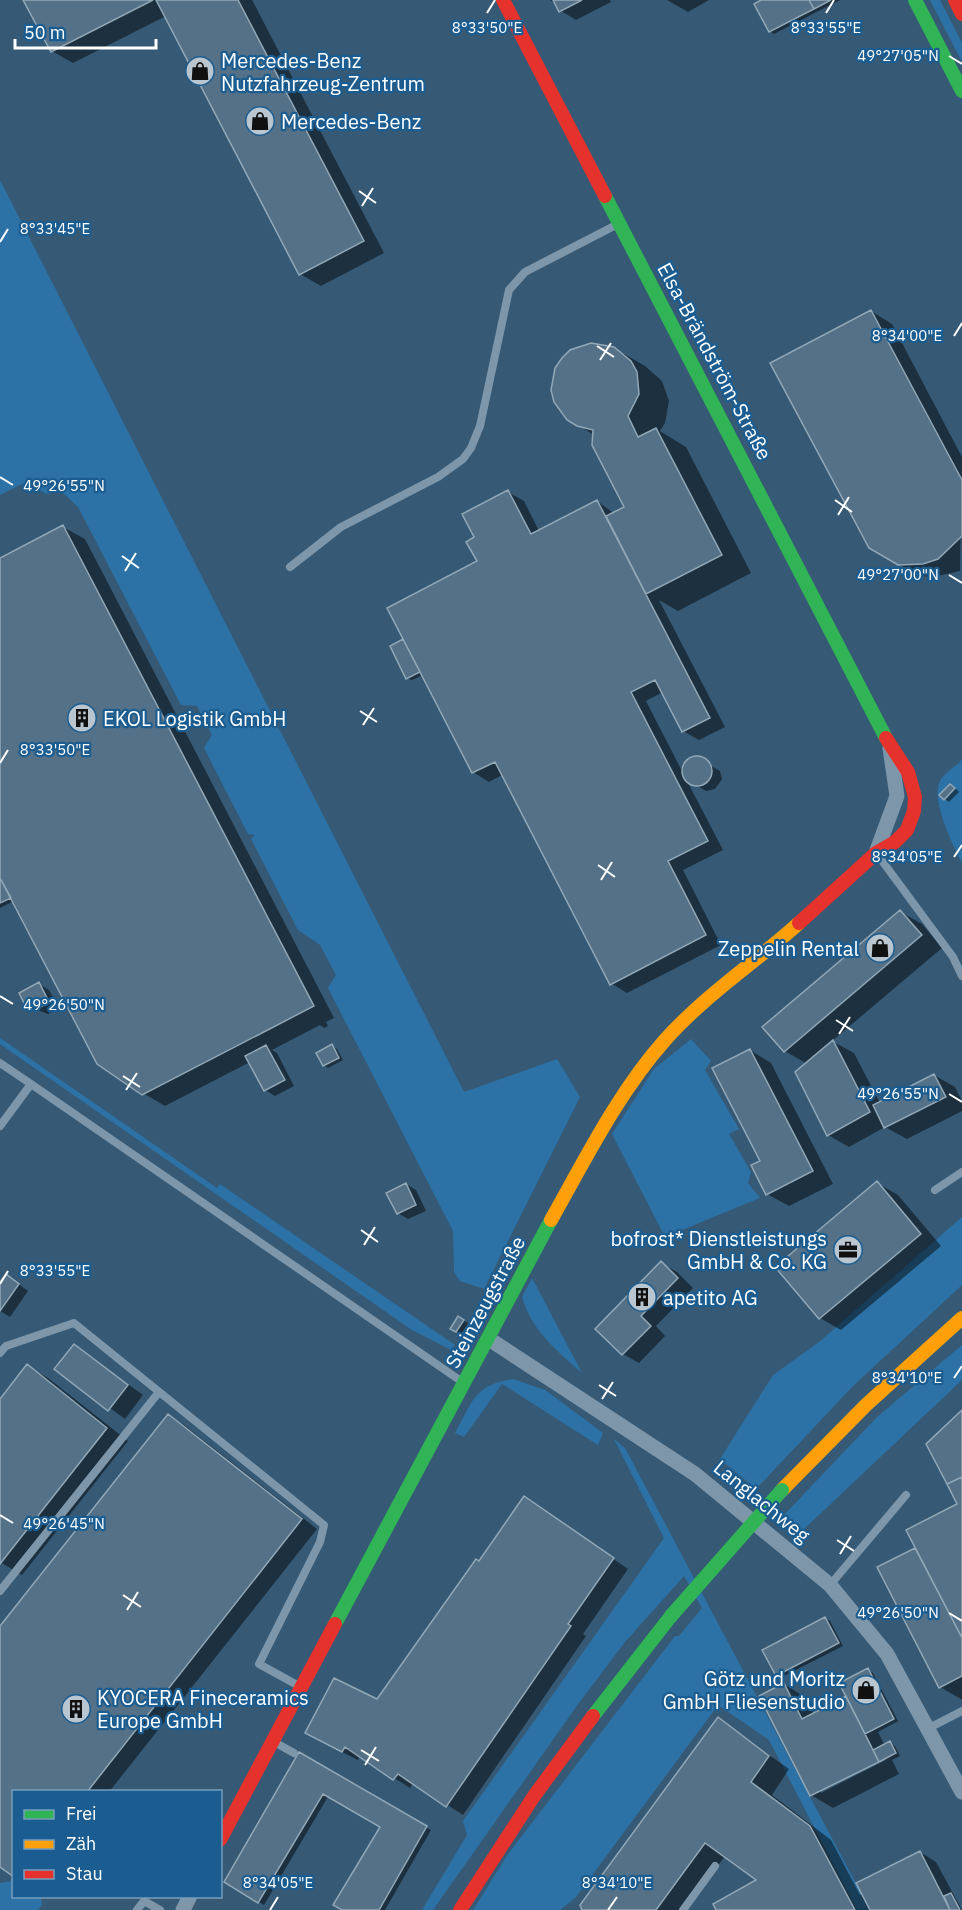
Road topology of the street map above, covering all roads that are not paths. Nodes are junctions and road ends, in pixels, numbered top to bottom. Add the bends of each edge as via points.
1 (503, 0) edge
2 (915, 0) edge
3 (955, 0) edge
4 (962, 14) edge
5 (962, 91) edge
6 (620, 223) junction
7 (290, 567) dead end
8 (889, 742) joint
9 (876, 853) junction
10 (962, 976) edge
11 (0, 1063) edge
12 (31, 1084) junction
13 (0, 1126) edge
14 (962, 1172) edge
15 (935, 1190) dead end
16 (962, 1318) edge
17 (489, 1339) junction
18 (0, 1353) edge
19 (465, 1384) junction
20 (159, 1392) junction
21 (906, 1496) dead end
22 (830, 1585) junction
23 (1, 1587) edge
24 (302, 1688) junction
25 (962, 1711) edge
26 (929, 1728) junction
27 (273, 1742) junction
28 (294, 1753) dead end
29 (962, 1792) edge
30 (222, 1836) edge
31 (715, 1866) dead end
32 (137, 1910) edge
33 (160, 1910) edge
34 (460, 1910) edge
35 (683, 1910) edge

1 - 6 main road, Elsa-Brändström-Straße
2 - 5 main road
3 - 4 main road
6 - 7 lane via 515,279 509,290 480,426 464,459 438,477 341,527
6 - 8 main road, Elsa-Brändström-Straße
8 - 9 street, Elsa-Brändström-Straße via 897,796
9 - 10 lane via 953,957
9 - 17 main road, Steinzeugstraße via 693,1012 637,1074 617,1103
11 - 12 lane
12 - 13 lane
12 - 19 lane
14 - 15 lane
16 - 34 main road, bridge via 866,1405 782,1490 671,1617 598,1707 491,1858
17 - 19 main road, Steinzeugstraße
17 - 22 street, Langlachweg via 695,1474
18 - 20 lane via 6,1346 74,1323
19 - 24 main road, Steinzeugstraße
20 - 23 lane
20 - 24 lane via 324,1524 320,1542 259,1664
21 - 22 lane
22 - 26 street, Langlachweg via 887,1654
24 - 27 main road, Steinzeugstraße
25 - 26 lane
26 - 29 street, Langlachweg
27 - 28 lane
27 - 30 main road, Steinzeugstraße
31 - 35 lane
32 - 33 lane via 144,1901

